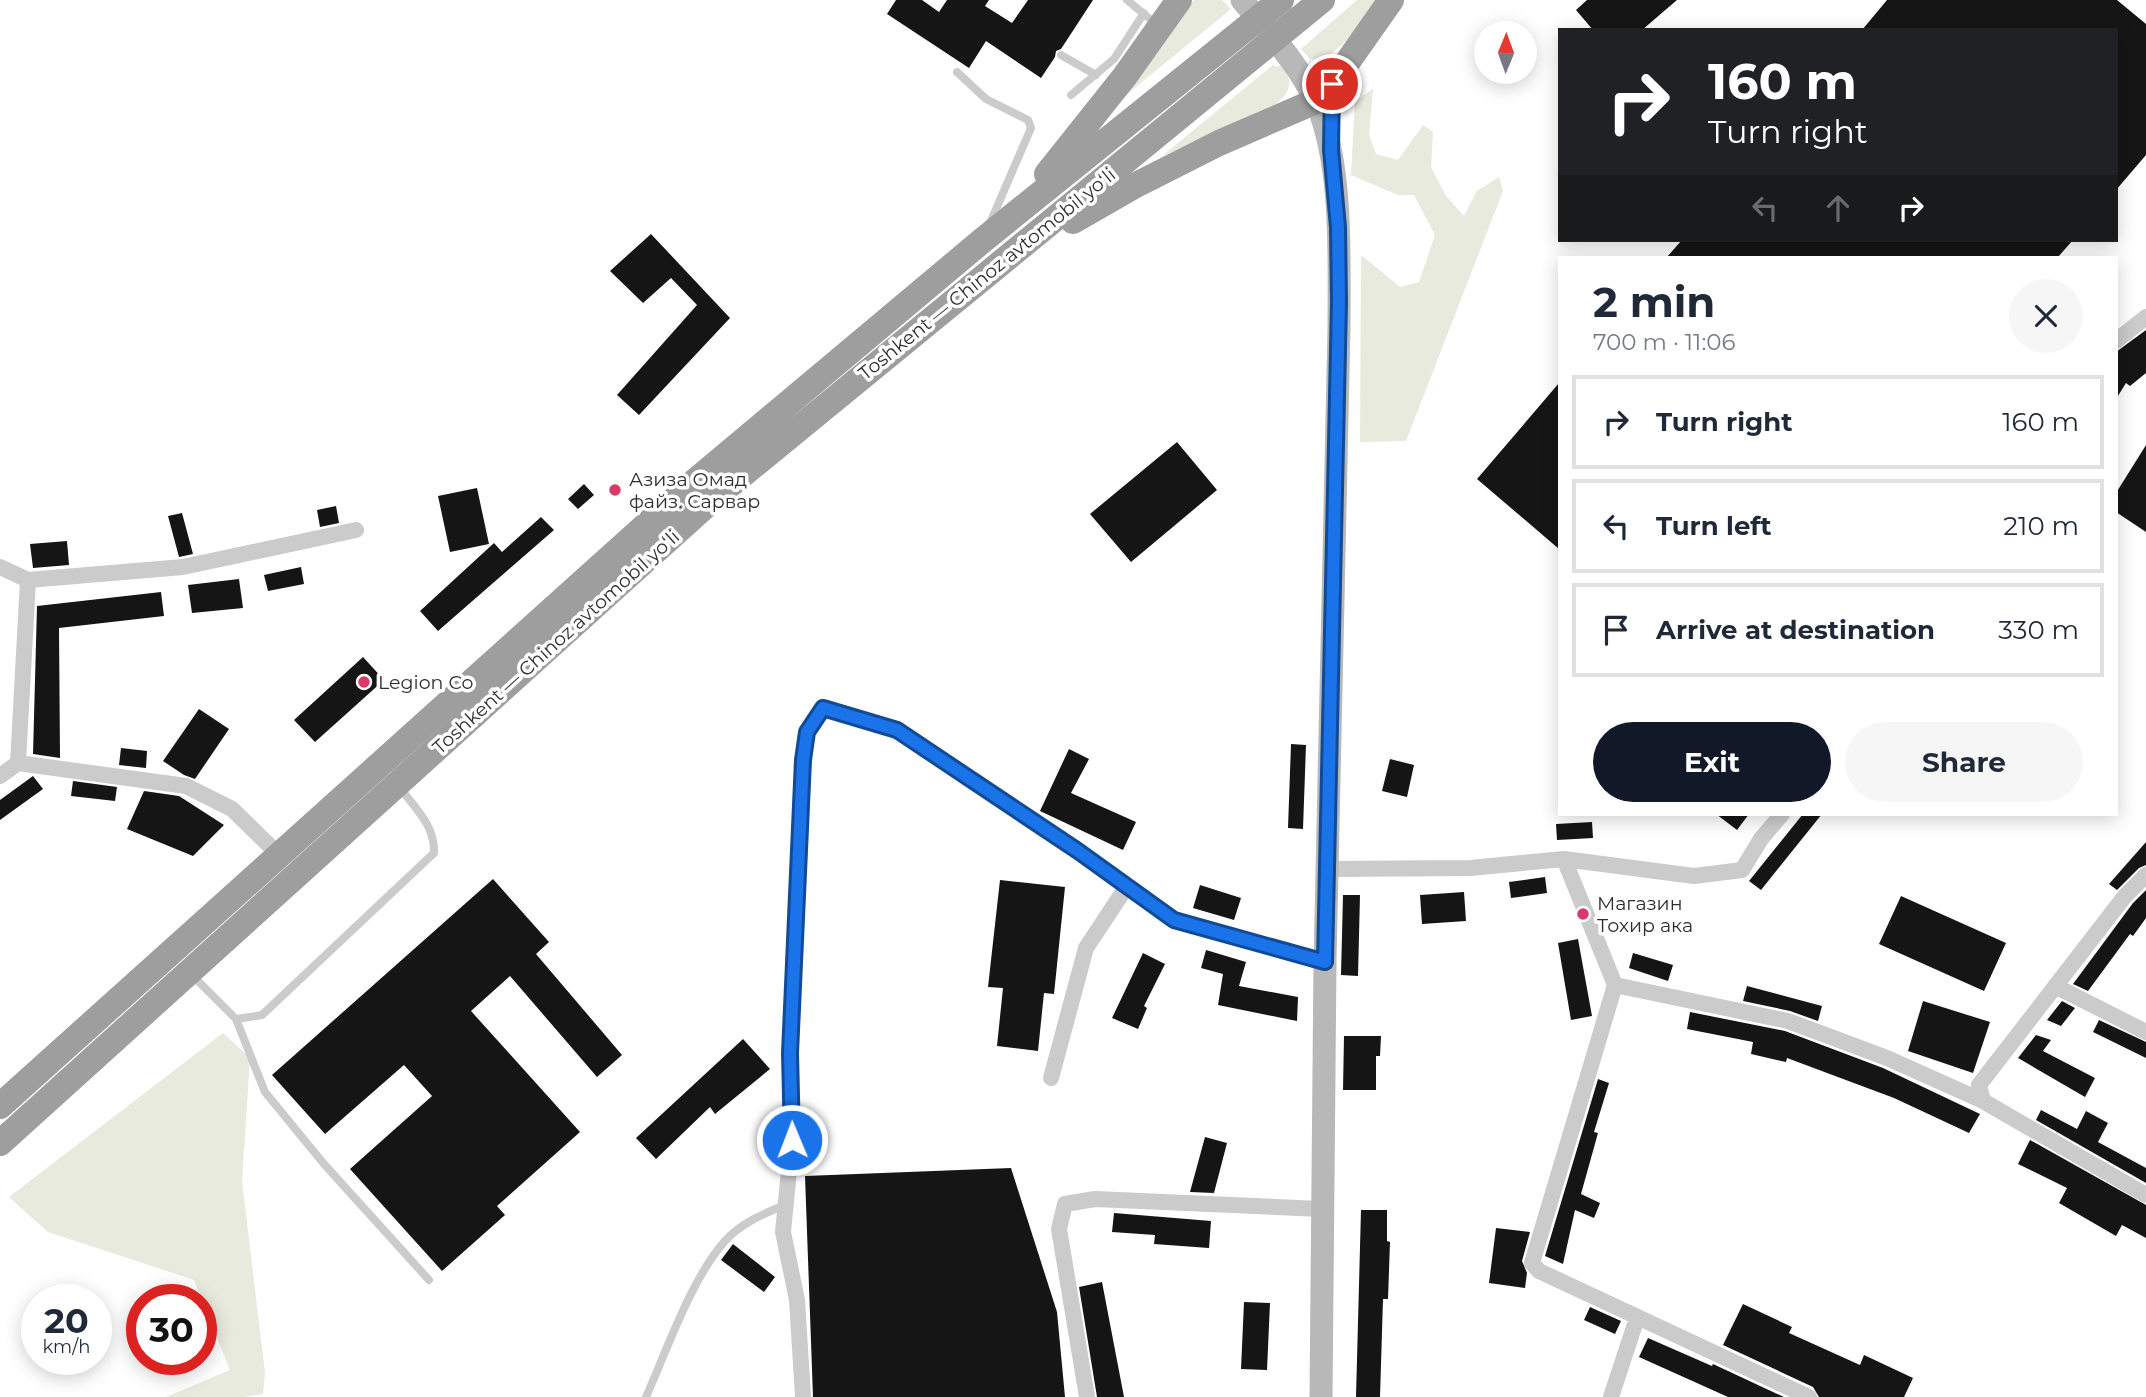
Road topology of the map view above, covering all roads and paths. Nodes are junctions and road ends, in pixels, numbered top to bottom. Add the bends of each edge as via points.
1 (1127, 0) edge
2 (1179, 0) edge
3 (1241, 0) edge
4 (1281, 0) edge
5 (1322, 0) edge
6 (1391, 0) edge
7 (1152, 20) junction
8 (1061, 55) dead end
9 (1121, 65) junction
10 (957, 72) dead end
11 (1096, 75) junction
12 (1324, 93) junction
13 (1072, 95) dead end
14 (984, 240) junction
15 (1004, 260) junction
16 (2146, 317) edge
17 (2118, 339) edge
18 (356, 530) dead end
19 (0, 567) edge
20 (28, 580) junction
21 (18, 763) junction
22 (0, 776) edge
23 (398, 786) junction
24 (1780, 816) edge
25 (279, 855) junction
26 (1564, 859) junction
27 (1327, 869) junction
28 (2146, 875) edge
29 (1127, 886) junction
30 (1325, 962) junction
31 (190, 973) junction
32 (1615, 985) junction
33 (2055, 986) junction
34 (236, 1019) junction
35 (2146, 1032) edge
36 (1051, 1078) dead end
37 (1983, 1101) junction
38 (0, 1106) edge
39 (0, 1143) edge
40 (2146, 1195) edge
41 (785, 1205) junction
42 (1321, 1209) junction
43 (429, 1280) dead end
44 (1637, 1318) junction
45 (646, 1397) edge
46 (803, 1397) edge
47 (1087, 1397) edge
48 (1321, 1397) edge
49 (1611, 1397) edge
50 (1809, 1397) edge

1 - 7 lane
2 - 7 highway
3 - 12 main road
4 - 14 highway, Toshkent — Chinoz avtomobil yoʻli, bridge
5 - 15 highway, Toshkent — Chinoz avtomobil yoʻli, bridge
6 - 12 highway
7 - 9 highway
8 - 11 lane
9 - 11 lane
9 - 14 highway via 1031,193
10 - 14 lane via 986,99 1028,120 1031,128
11 - 13 lane
12 - 15 highway via 1157,174
12 - 27 main road via 1339,276
14 - 25 highway, Toshkent — Chinoz avtomobil yoʻli via 693,484
15 - 23 highway, Toshkent — Chinoz avtomobil yoʻli via 715,498
16 - 17 street
18 - 20 street via 183,567
19 - 20 street
20 - 21 street
21 - 22 street
21 - 25 street via 186,786 232,809
23 - 31 highway, Toshkent — Chinoz avtomobil yoʻli
23 - 34 lane via 429,825 434,853 262,1014
24 - 26 street via 1742,870 1693,876
25 - 38 highway, Toshkent — Chinoz avtomobil yoʻli
26 - 27 street via 1470,868
26 - 32 street
27 - 30 main road
28 - 33 street
29 - 30 street via 1174,920
29 - 36 street via 1086,948
29 - 41 street via 897,730 823,708 807,732 803,760 790,1053 792,1140
30 - 42 main road
31 - 34 lane
31 - 39 highway, Toshkent — Chinoz avtomobil yoʻli
32 - 37 street via 1788,1021
32 - 44 street via 1532,1263 1539,1271
33 - 35 street
33 - 37 street via 1979,1085
34 - 43 lane via 265,1093
37 - 40 street
41 - 45 lane via 754,1218 725,1241 701,1276
41 - 46 street via 783,1232 797,1300
42 - 47 street via 1095,1199 1065,1204 1059,1229
42 - 48 main road
44 - 49 street
44 - 50 street

